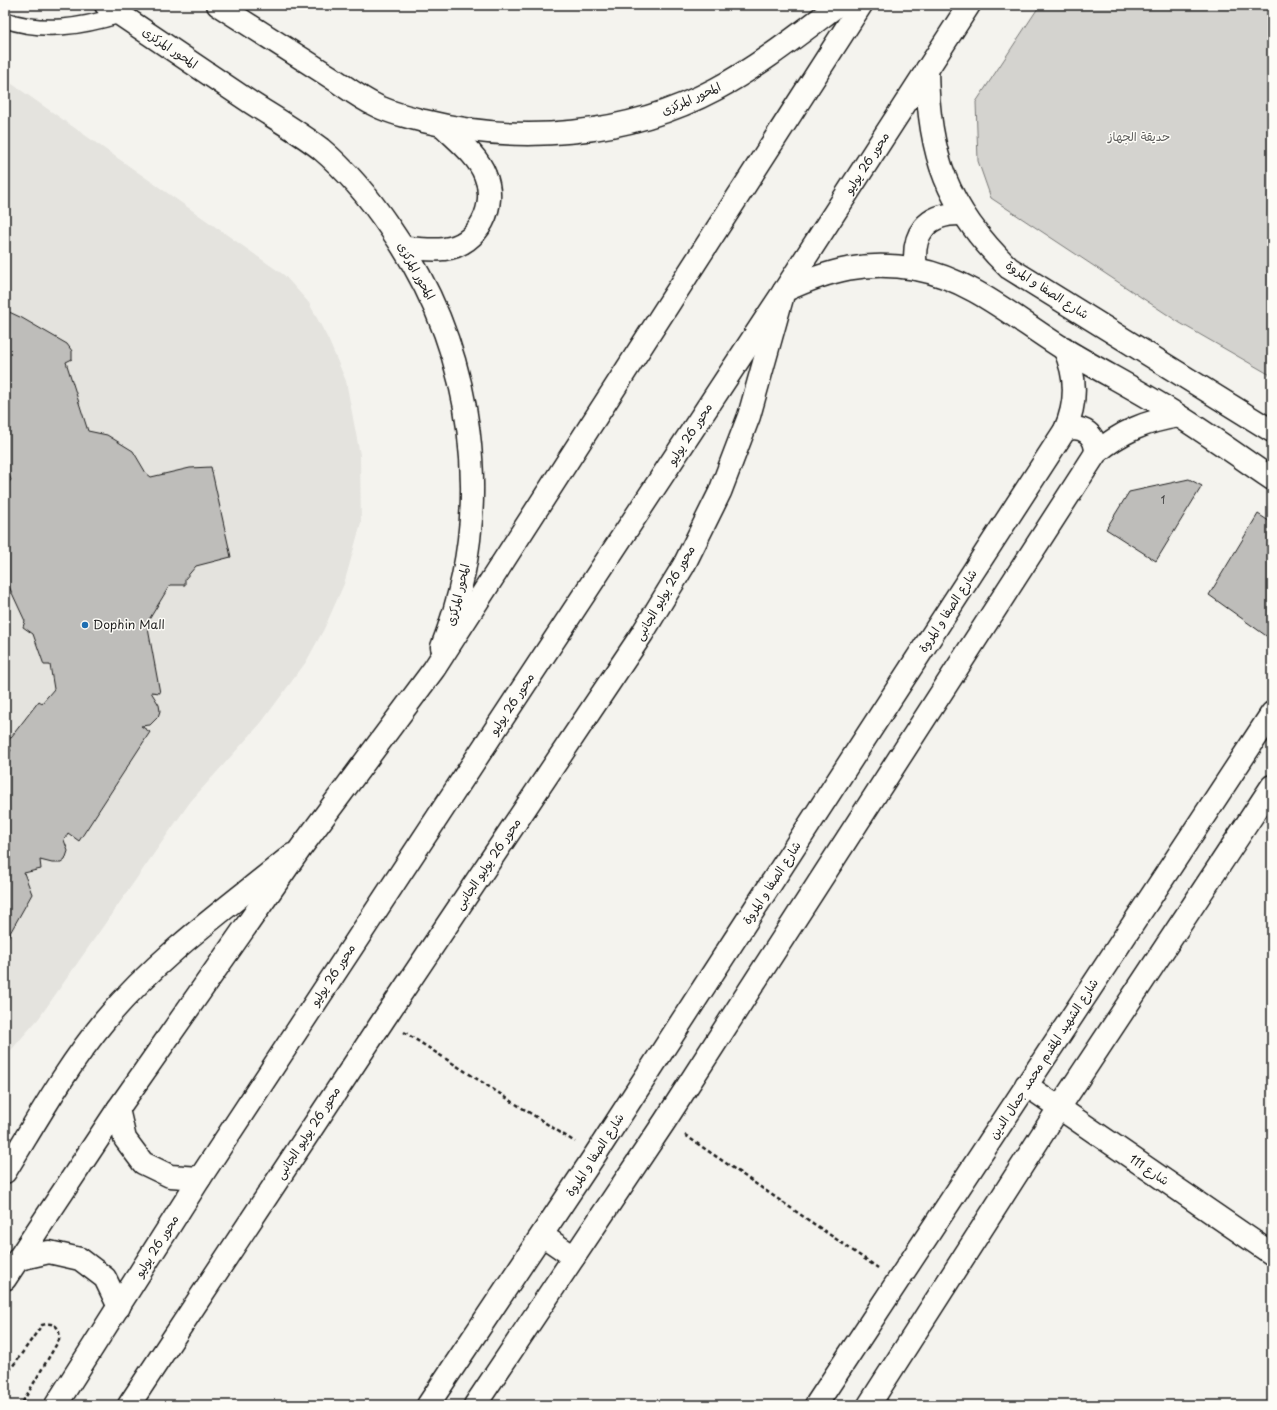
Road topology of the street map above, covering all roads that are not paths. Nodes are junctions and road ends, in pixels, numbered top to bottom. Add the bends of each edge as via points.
1 (218, 5) edge
2 (838, 5) edge
3 (861, 5) edge
4 (969, 5) edge
5 (113, 10) edge
6 (5, 20) edge
7 (927, 69) junction
8 (444, 126) junction
9 (962, 214) junction
10 (404, 248) junction
11 (916, 269) junction
12 (784, 291) junction
13 (1064, 348) junction
14 (1179, 416) junction
15 (1065, 430) junction
16 (1272, 431) edge
17 (1096, 453) junction
18 (1272, 479) edge
19 (434, 669) junction
20 (1272, 713) edge
21 (1272, 786) edge
22 (300, 849) junction
23 (1026, 1085) junction
24 (1059, 1108) junction
25 (118, 1109) junction
26 (5, 1172) edge
27 (200, 1178) junction
28 (542, 1235) junction
29 (1272, 1254) edge
30 (574, 1257) junction
31 (19, 1259) junction
32 (5, 1280) edge
33 (119, 1307) junction
34 (56, 1405) edge
35 (129, 1405) edge
36 (428, 1405) edge
37 (475, 1405) edge
38 (816, 1405) edge
39 (869, 1405) edge

1 - 8 main road, المحور المركزى via 376,106
2 - 8 main road, المحور المركزى via 767,58 722,86 659,113 600,128 540,134 478,132
3 - 19 main road
4 - 7 main road, محور 26 يوليو
5 - 6 lane via 79,26 60,28 37,28
5 - 10 main road, المحور المركزى via 320,149 352,179
7 - 9 main road, شارع الصفا و المروة via 928,100 939,162
7 - 12 main road, محور 26 يوليو
8 - 10 main road via 476,160 485,174 490,190 489,206 483,222 474,235 460,244 445,249
9 - 11 main road via 934,218 923,228 916,241
9 - 16 main road, شارع الصفا و المروة via 986,246 1009,268
10 - 19 main road, المحور المركزى via 428,291 447,336 461,382 473,479 471,528 464,576 451,624
11 - 12 main road via 882,265 848,268 815,277
11 - 13 main road via 942,276 966,287
12 - 27 main road, محور 26 يوليو
12 - 35 main road, محور 26 يوليو الجانبى via 749,416 720,492 684,565 642,634
13 - 14 main road
13 - 15 main road, شارع الصفا و المروة via 1071,364 1075,398 1072,415
14 - 17 main road via 1140,425 1122,433
14 - 18 main road
15 - 17 main road via 1077,428 1089,434 1094,440
15 - 28 main road, شارع الصفا و المروة
17 - 30 main road via 665,1121
19 - 22 main road
20 - 23 main road, شارع الشهيد المقدم محمد جمال الدين
21 - 24 main road
22 - 25 main road
22 - 26 main road via 172,952 137,984 76,1058
23 - 24 main road, شارع 111
23 - 38 main road, شارع الشهيد المقدم محمد جمال الدين
24 - 29 main road, شارع 111
24 - 39 main road
25 - 27 main road via 125,1139 143,1163 170,1176
25 - 31 main road
27 - 33 main road, محور 26 يوليو
28 - 30 main road
28 - 36 main road, شارع الصفا و المروة
30 - 37 main road
31 - 32 main road
31 - 33 main road via 50,1252 80,1259 104,1278
33 - 34 main road, محور 26 يوليو

